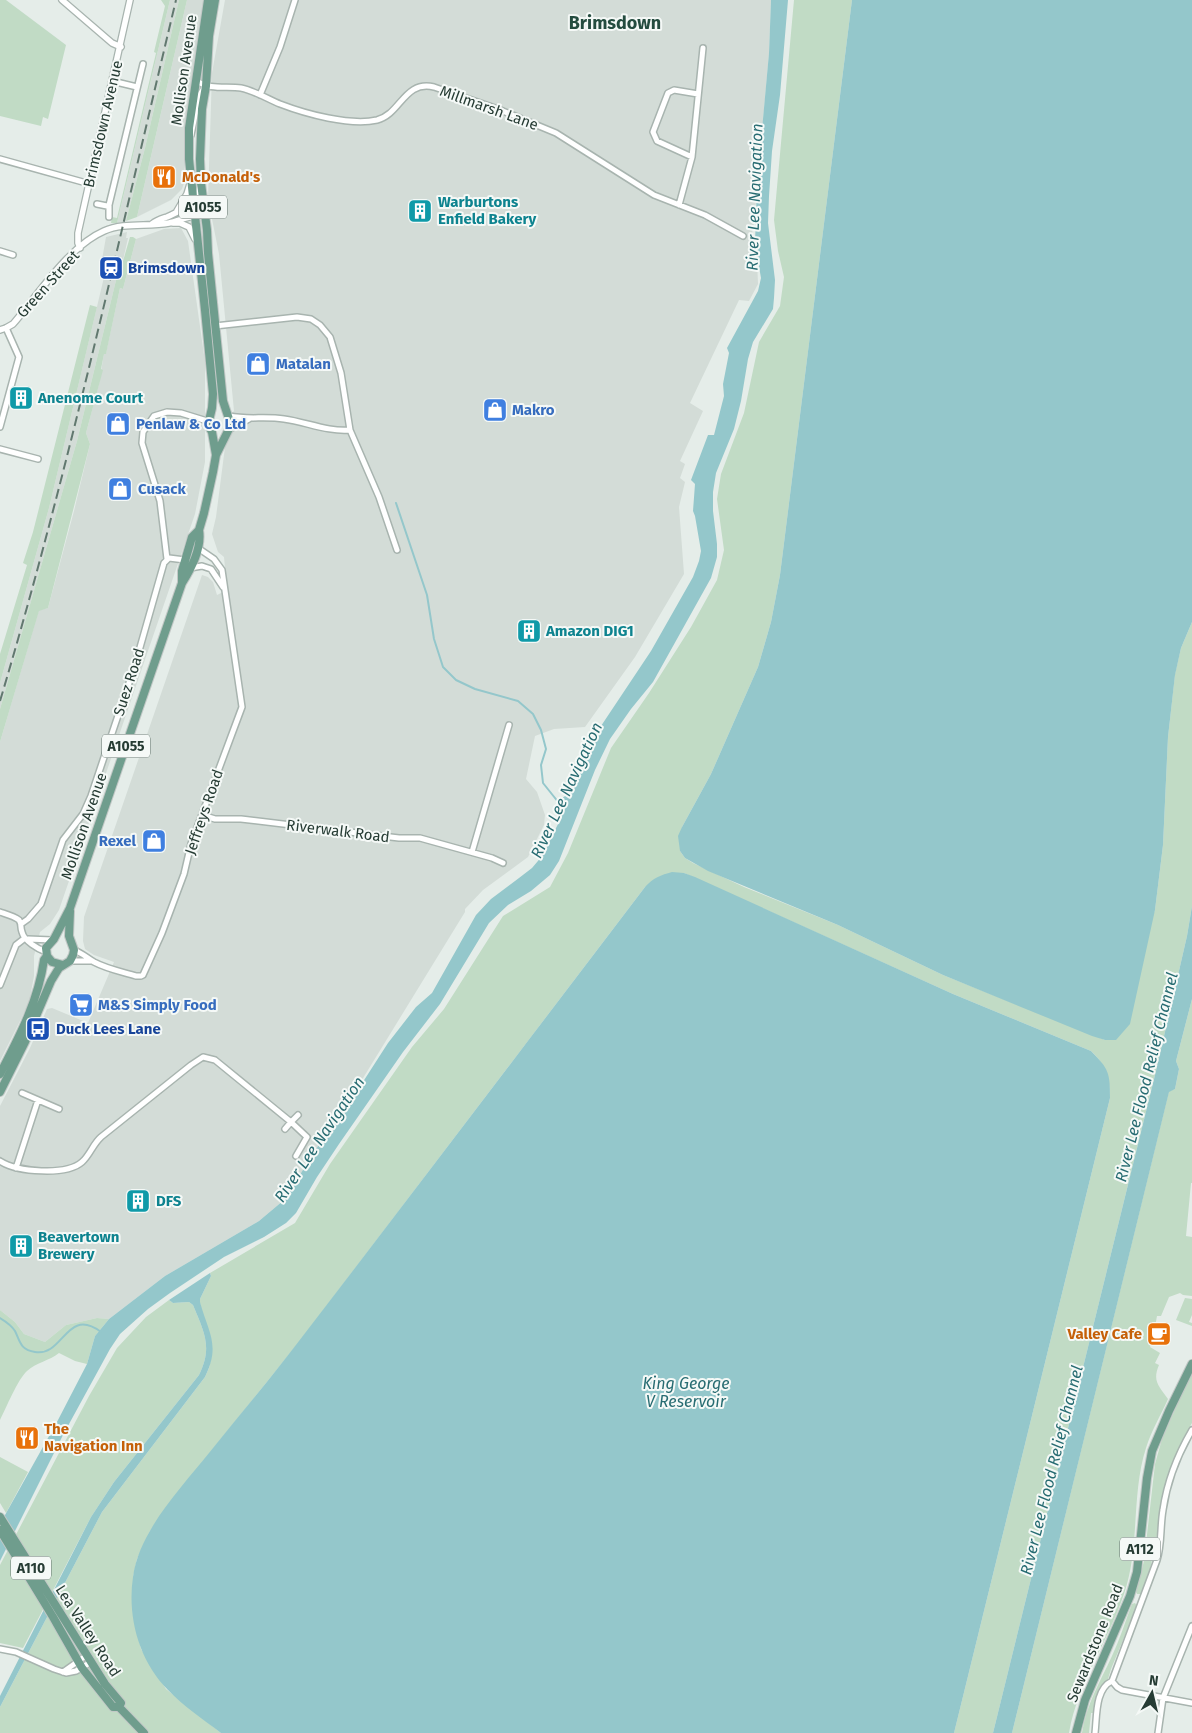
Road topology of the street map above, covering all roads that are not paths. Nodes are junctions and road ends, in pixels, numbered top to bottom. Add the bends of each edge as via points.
1 (62, 0) edge
2 (130, 0) edge
3 (208, 0) edge
4 (215, 0) edge
5 (295, 0) edge
6 (121, 47) junction
7 (703, 48) dead end
8 (143, 64) dead end
9 (112, 81) junction
10 (197, 81) junction
11 (206, 86) junction
12 (137, 88) junction
13 (698, 94) junction
14 (260, 95) junction
15 (189, 144) junction
16 (692, 157) junction
17 (0, 159) edge
18 (190, 183) junction
19 (90, 184) junction
20 (97, 204) dead end
21 (679, 205) junction
22 (109, 206) junction
23 (177, 211) junction
24 (198, 212) junction
25 (109, 216) dead end
26 (170, 222) junction
27 (152, 224) junction
28 (743, 236) dead end
29 (198, 246) junction
30 (80, 248) junction
31 (0, 251) edge
32 (13, 255) dead end
33 (216, 326) junction
34 (3, 329) edge
35 (228, 415) junction
36 (209, 418) junction
37 (250, 419) junction
38 (0, 426) edge
39 (228, 430) junction
40 (350, 430) junction
41 (212, 432) junction
42 (0, 449) edge
43 (216, 455) junction
44 (38, 459) dead end
45 (199, 530) junction
46 (198, 548) junction
47 (397, 550) dead end
48 (167, 559) junction
49 (185, 560) junction
50 (190, 568) junction
51 (182, 583) junction
52 (224, 590) junction
53 (509, 725) dead end
54 (202, 815) junction
55 (472, 852) junction
56 (503, 863) dead end
57 (70, 908) junction
58 (0, 912) edge
59 (21, 924) junction
60 (26, 938) junction
61 (53, 939) junction
62 (73, 947) junction
63 (47, 954) junction
64 (91, 961) junction
65 (66, 963) junction
66 (0, 985) edge
67 (0, 1074) edge
68 (0, 1092) edge
69 (22, 1094) dead end
70 (38, 1100) junction
71 (59, 1109) dead end
72 (298, 1115) dead end
73 (291, 1122) junction
74 (285, 1129) dead end
75 (296, 1156) dead end
76 (0, 1162) edge
77 (16, 1168) junction
78 (1192, 1364) edge
79 (1192, 1430) edge
80 (0, 1517) edge
81 (0, 1530) edge
82 (1130, 1596) junction
83 (1142, 1600) junction
84 (56, 1615) junction
85 (1192, 1626) edge
86 (0, 1649) edge
87 (89, 1659) junction
88 (80, 1664) junction
89 (1112, 1681) junction
90 (1163, 1698) junction
91 (1192, 1703) edge
92 (119, 1707) junction
93 (144, 1733) edge
94 (1076, 1733) edge
95 (1095, 1733) edge
96 (1158, 1733) edge

1 - 6 street
2 - 6 street, Brimsdown Avenue
3 - 10 main road, Mollison Avenue / A1055
4 - 11 main road, Mollison Avenue / A1055
5 - 14 street
6 - 9 street, Brimsdown Avenue
7 - 13 street
8 - 12 street
9 - 12 street
9 - 19 street, Brimsdown Avenue
10 - 11 street, Millmarsh Lane
10 - 15 main road, Mollison Avenue / A1055
11 - 14 street, Millmarsh Lane via 242,88
11 - 15 street, Mollison Avenue / A1055 via 199,96
11 - 24 main road, Mollison Avenue / A1055 via 202,109
12 - 22 street
13 - 16 street
13 - 16 street via 674,90 668,93 654,132 657,141
14 - 21 street, Millmarsh Lane via 283,105 338,120 360,122 377,120 389,114 418,87 434,88 556,133 634,184
15 - 18 main road, Mollison Avenue / A1055
16 - 21 street
17 - 19 street
18 - 23 street
18 - 24 main road, Mollison Avenue / A1055
19 - 30 street, Brimsdown Avenue via 78,233
20 - 22 street
21 - 28 street, Millmarsh Lane via 705,214
22 - 25 street
23 - 24 street, Green Street
23 - 27 street, Green Street
24 - 26 street, Green Street
24 - 29 main road, Mollison Avenue / A1055
24 - 33 main road, Mollison Avenue / A1055 via 207,230
26 - 27 street, Green Street
26 - 29 street via 189,226
27 - 30 street, Green Street via 106,230
29 - 36 main road, Mollison Avenue / A1055 via 213,394
30 - 34 street, Green Street via 55,272 26,309
31 - 32 street
33 - 35 main road, Mollison Avenue / A1055 via 223,402
33 - 40 street via 297,317 320,324 330,337 339,366
34 - 38 street via 19,357
35 - 36 main road via 217,411
35 - 37 street
35 - 39 main road, Mollison Avenue / A1055 via 231,421
36 - 41 main road, Mollison Avenue / A1055
36 - 48 street via 167,412 154,416 143,432 142,443 160,505
37 - 39 street
37 - 40 street via 277,418
39 - 41 main road via 219,435
39 - 43 main road, Mollison Avenue / A1055
40 - 47 street via 379,497
41 - 43 main road, Mollison Avenue / A1055
42 - 44 street
43 - 45 main road, Mollison Avenue / A1055
45 - 46 main road, Mollison Avenue / A1055
45 - 49 main road, Mollison Avenue / A1055 via 192,538
46 - 50 main road, Mollison Avenue / A1055
46 - 52 street, Jeffreys Road via 217,562 222,570
48 - 49 street
48 - 59 street, Suez Road via 160,572 135,665 91,796 83,814 63,840 41,904
49 - 51 main road, Mollison Avenue / A1055
50 - 51 main road, Mollison Avenue / A1055
50 - 52 street, Jeffreys Road via 202,566 211,569
51 - 57 main road, Mollison Avenue / A1055
52 - 54 street, Jeffreys Road via 242,707
53 - 55 street
54 - 55 street, Riverwalk Road via 214,819 420,838
54 - 64 street, Jeffreys Road via 184,874 143,975 136,976
55 - 56 street, Riverwalk Road
57 - 61 main road, Mollison Avenue / A1055
57 - 62 main road, Mollison Avenue / A1055 via 69,936
58 - 59 street via 16,918
59 - 60 street
60 - 61 street
60 - 63 street
60 - 66 street via 16,945
61 - 62 main road via 64,938
61 - 63 main road, Mollison Avenue / A1055 via 46,948
62 - 64 street, Jeffreys Road
62 - 65 main road, Mollison Avenue / A1055 via 73,955
63 - 65 main road via 52,962
63 - 67 main road, Mollison Avenue / A1055 via 30,1013
64 - 65 street, Jeffreys Road
65 - 68 main road, Mollison Avenue / A1055 via 51,981
69 - 70 street
70 - 71 street
70 - 77 street
72 - 73 street
73 - 74 street
73 - 75 street via 306,1137
73 - 77 street via 216,1060 203,1057 101,1137 80,1164 61,1170
76 - 77 street
78 - 82 main road, Sewardstone Road / A112 via 1152,1451 1137,1572
79 - 83 street via 1172,1473 1163,1511 1159,1552
80 - 84 main road, Lea Valley Road / A110
81 - 84 main road, Lea Valley Road / A110
82 - 83 street
82 - 94 main road, Sewardstone Road / A112 via 1085,1700
83 - 89 street
84 - 87 main road, Lea Valley Road / A110
84 - 88 main road, Lea Valley Road / A110
85 - 90 street
86 - 88 street via 16,1652 62,1672 69,1673
87 - 88 street
87 - 92 main road, Lea Valley Road / A110 via 121,1703
88 - 92 main road, Lea Valley Road / A110 via 113,1707
89 - 90 street via 1122,1690
89 - 95 street via 1104,1686 1099,1697
90 - 91 street
90 - 96 street
92 - 93 main road, Lea Valley Road / A110

